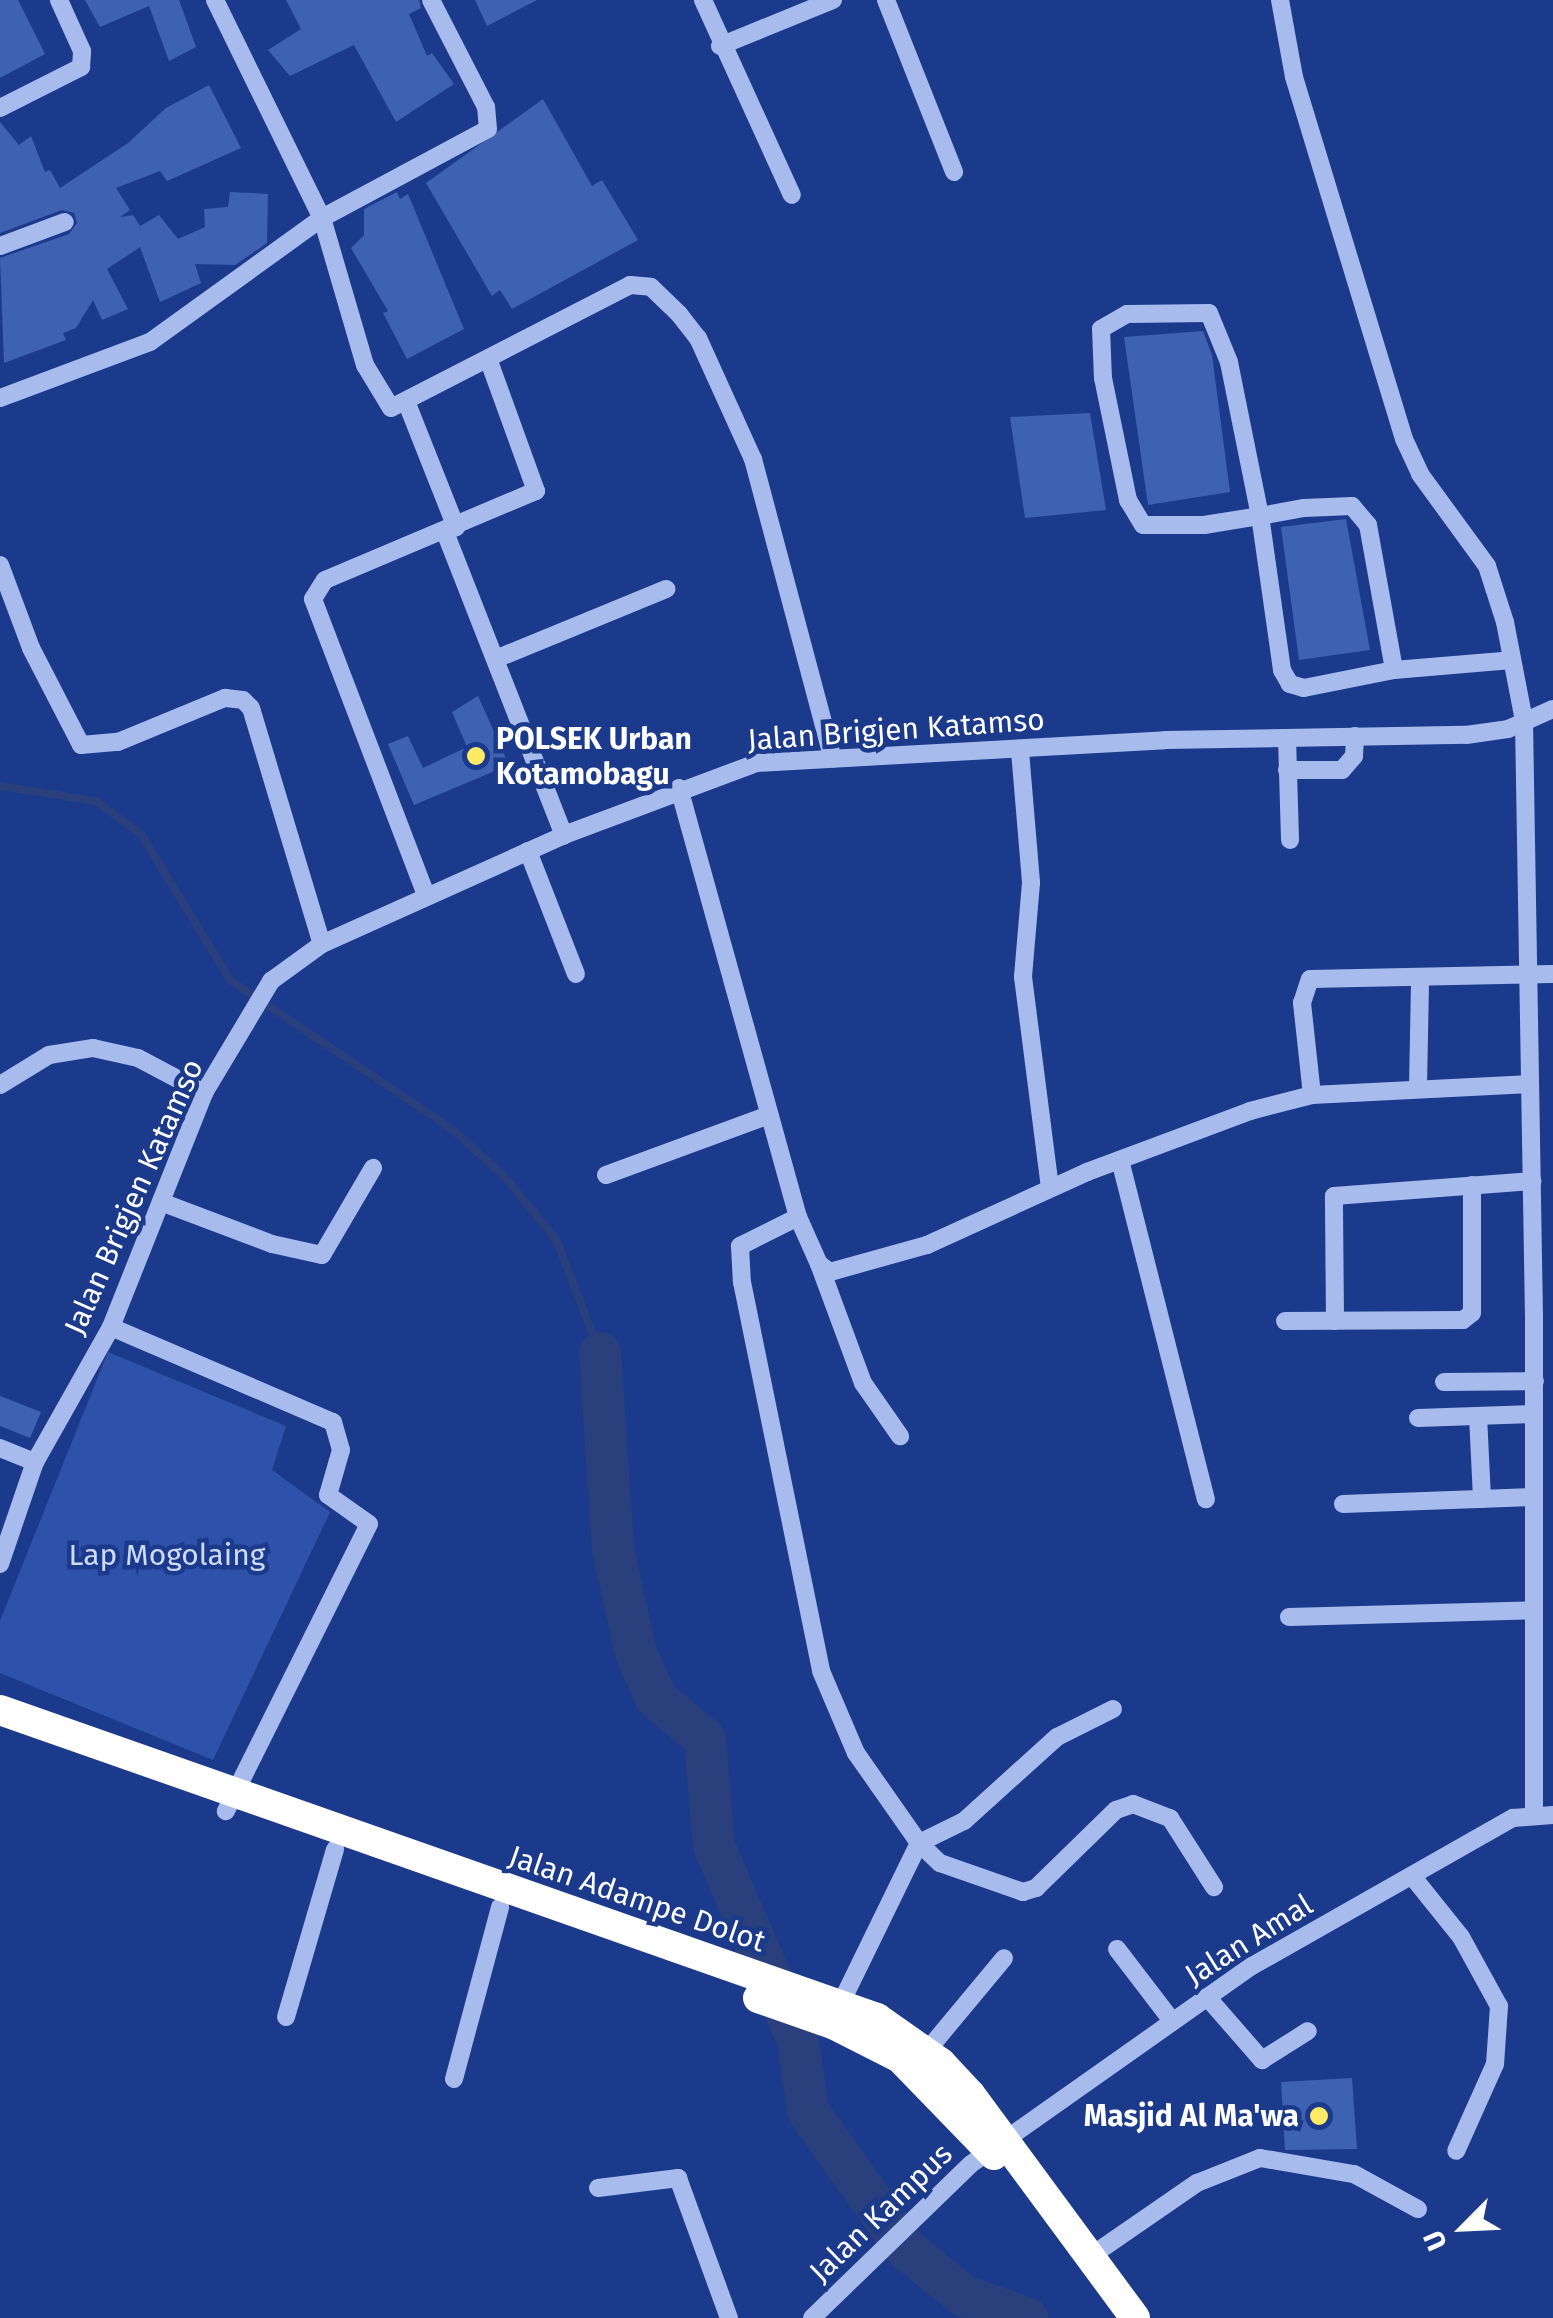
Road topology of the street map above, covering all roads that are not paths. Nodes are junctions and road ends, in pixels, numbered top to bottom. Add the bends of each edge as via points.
1 (59, 0) edge
2 (215, 0) edge
3 (431, 0) edge
4 (703, 0) edge
5 (833, 0) edge
6 (886, 0) edge
7 (1280, 0) edge
8 (720, 46) junction
9 (0, 108) edge
10 (954, 172) dead end
11 (792, 194) dead end
12 (322, 218) junction
13 (65, 222) dead end
14 (0, 246) edge
15 (489, 361) junction
16 (0, 398) edge
17 (406, 401) junction
18 (1260, 516) junction
19 (450, 529) junction
20 (0, 565) edge
21 (666, 589) dead end
22 (498, 658) junction
23 (1512, 660) junction
24 (1394, 670) junction
25 (1553, 709) edge
26 (1524, 722) junction
27 (1355, 736) junction
28 (1287, 738) junction
29 (1020, 751) junction
30 (833, 759) junction
31 (1287, 770) junction
32 (679, 788) junction
33 (564, 835) junction
34 (1290, 840) dead end
35 (528, 851) junction
36 (426, 894) junction
37 (322, 944) junction
38 (576, 974) dead end
39 (1553, 974) edge
40 (1528, 975) junction
41 (1420, 978) junction
42 (1530, 1084) junction
43 (0, 1085) edge
44 (1418, 1086) junction
45 (204, 1093) junction
46 (1312, 1095) junction
47 (768, 1115) junction
48 (1120, 1160) junction
49 (372, 1168) dead end
50 (606, 1175) dead end
51 (1532, 1181) junction
52 (1472, 1184) junction
53 (1050, 1188) junction
54 (160, 1202) junction
55 (798, 1217) junction
56 (819, 1264) junction
57 (1544, 1316) edge
58 (1285, 1320) dead end
59 (1335, 1321) junction
60 (111, 1327) junction
61 (1535, 1381) junction
62 (1444, 1382) dead end
63 (1534, 1414) junction
64 (1478, 1416) junction
65 (1418, 1418) dead end
66 (900, 1436) dead end
67 (0, 1448) edge
68 (35, 1462) junction
69 (1540, 1492) edge
70 (1206, 1499) dead end
71 (1482, 1499) junction
72 (1343, 1504) dead end
73 (0, 1564) edge
74 (1534, 1610) junction
75 (1289, 1617) dead end
76 (0, 1710) edge
77 (1113, 1710) dead end
78 (0, 1729) edge
79 (230, 1803) junction
80 (1534, 1812) junction
81 (1553, 1815) edge
82 (919, 1843) junction
83 (335, 1849) junction
84 (1412, 1876) junction
85 (1214, 1887) dead end
86 (500, 1907) junction
87 (1117, 1949) dead end
88 (1004, 1958) dead end
89 (734, 1981) junction
90 (1207, 1997) junction
91 (841, 2003) junction
92 (804, 2004) junction
93 (286, 2017) dead end
94 (1172, 2021) junction
95 (1308, 2031) dead end
96 (926, 2052) junction
97 (454, 2079) dead end
98 (997, 2143) junction
99 (1456, 2151) dead end
100 (598, 2188) dead end
101 (1418, 2209) dead end
102 (1091, 2256) junction
103 (729, 2318) edge
104 (812, 2318) edge
105 (1114, 2318) edge
106 (1135, 2318) edge

1 - 9 street via 82,51 81,67
2 - 12 street
3 - 12 street via 486,107 488,129
4 - 8 street
5 - 8 street
6 - 10 street
7 - 23 street via 1294,77 1404,439 1420,474 1486,566
8 - 11 street
12 - 16 street via 150,342
12 - 17 street via 365,365 387,405
13 - 14 street
15 - 17 street
15 - 19 street via 538,486
15 - 30 street via 582,305 630,285 652,287 679,314 698,338 753,459
17 - 19 street
18 - 18 street via 1151,528 1134,518 1103,378 1101,330 1127,314 1208,313 1230,362
18 - 24 street via 1342,503 1362,515
18 - 24 street via 1282,670 1290,684 1304,688
19 - 22 street
19 - 36 street via 325,580 313,599
20 - 37 street via 31,648 82,745 118,742 225,698 251,708
21 - 22 street
22 - 33 street
23 - 24 street
23 - 26 street
25 - 26 street, Jalan Brigjen Katamso
26 - 27 street, Jalan Brigjen Katamso via 1478,734
26 - 40 street
27 - 28 street, Jalan Brigjen Katamso
27 - 31 street via 1354,756 1342,770
28 - 29 street, Jalan Brigjen Katamso
28 - 31 street
29 - 30 street, Jalan Brigjen Katamso
29 - 53 street via 1031,883 1024,978
30 - 32 street, Jalan Brigjen Katamso via 757,762
31 - 34 street
32 - 33 street, Jalan Brigjen Katamso
32 - 47 street
33 - 35 street, Jalan Brigjen Katamso
35 - 36 street, Jalan Brigjen Katamso
35 - 38 street
36 - 37 street, Jalan Brigjen Katamso
37 - 45 street, Jalan Brigjen Katamso via 272,980
39 - 40 street
40 - 41 street
40 - 42 street
41 - 44 street
41 - 46 street via 1307,982 1302,1003
42 - 44 street
42 - 51 street
43 - 45 street via 49,1056 93,1048 138,1058
44 - 46 street
45 - 54 street, Jalan Brigjen Katamso
46 - 48 street via 1229,1117
47 - 50 street
47 - 55 street
48 - 53 street
48 - 70 street
49 - 54 street via 322,1254 272,1244
51 - 52 street
51 - 57 street
52 - 59 street via 1334,1196
52 - 59 street via 1472,1312 1454,1323
53 - 56 street via 882,1261 840,1274
54 - 60 street, Jalan Brigjen Katamso
55 - 56 street
55 - 82 street via 740,1246 742,1282 821,1671 856,1753
56 - 66 street via 863,1383
57 - 61 street
58 - 59 street
60 - 68 street, Jalan Brigjen Katamso
60 - 79 street via 333,1422 342,1450 327,1491 369,1524
61 - 62 street
61 - 63 street
63 - 64 street
63 - 69 street
64 - 65 street
64 - 71 street
67 - 68 street
68 - 73 street, Jalan Brigjen Katamso
69 - 71 street
69 - 74 street
71 - 72 street
74 - 75 street
74 - 80 street
76 - 79 highway, Jalan Adampe Dolot
77 - 82 street via 1058,1737 964,1821
78 - 79 highway, Jalan Adampe Dolot
79 - 83 highway, Jalan Adampe Dolot
79 - 89 highway, Jalan Adampe Dolot
80 - 81 street
80 - 84 street, Jalan Amal
82 - 85 street via 940,1863 1023,1892 1036,1888 1116,1810 1132,1804 1170,1818
82 - 91 street
83 - 86 highway, Jalan Adampe Dolot
83 - 93 street
84 - 90 street, Jalan Amal
84 - 99 street via 1460,1937 1499,2006 1494,2064
86 - 89 highway, Jalan Adampe Dolot
86 - 97 street
87 - 94 street
88 - 96 street
89 - 92 highway, Jalan Adampe Dolot
90 - 94 street, Jalan Amal
90 - 95 street via 1262,2060
91 - 92 highway, Jalan Adampe Dolot
91 - 96 highway, Jalan Adampe Dolot
92 - 98 highway, Jalan Adampe Dolot via 900,2058
94 - 98 street, Jalan Amal
96 - 98 highway, Jalan Adampe Dolot
98 - 102 highway, Jalan Adampe Dolot
98 - 104 street, Jalan Kampus via 919,2209
98 - 105 highway, Jalan Adampe Dolot
100 - 103 street via 678,2178
101 - 102 street via 1307,2162 1260,2158 1232,2164
102 - 106 highway, Jalan Adampe Dolot

